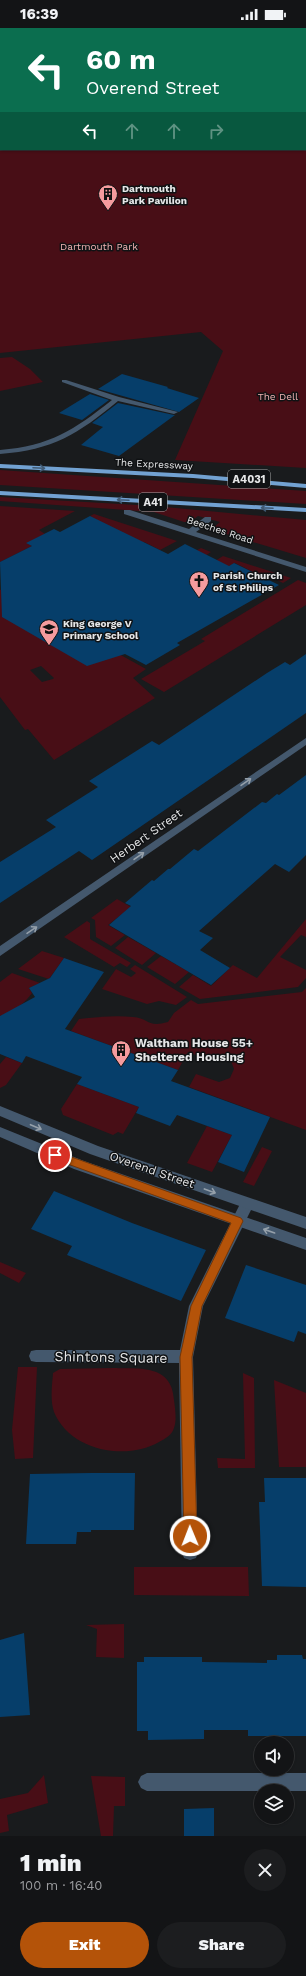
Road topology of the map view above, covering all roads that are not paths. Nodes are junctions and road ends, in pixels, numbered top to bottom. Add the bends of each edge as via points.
1 (64, 381) dead end
2 (117, 399) junction
3 (174, 412) dead end
4 (0, 452) edge
5 (0, 466) edge
6 (193, 476) junction
7 (306, 481) edge
8 (306, 486) edge
9 (0, 493) edge
10 (306, 510) edge
11 (127, 512) dead end
12 (208, 519) dead end
13 (190, 532) junction
14 (306, 570) edge
15 (306, 741) edge
16 (0, 952) edge
17 (0, 1111) edge
18 (0, 1132) edge
19 (247, 1204) junction
20 (238, 1221) junction
21 (306, 1223) edge
22 (306, 1244) edge
23 (36, 1356) dead end
24 (186, 1357) junction
25 (190, 1552) dead end
26 (147, 1782) dead end
27 (306, 1782) edge

1 - 2 street
2 - 3 street
2 - 4 street via 82,427 55,443 19,452
5 -> 6 highway, The Expressway
6 - 7 highway, A4031
6 - 8 highway, The Expressway
10 -> 9 highway, A41
11 - 13 street, Beeches Road
12 - 13 street
13 - 14 street, Beeches Road
16 -> 15 street, Herbert Street
17 -> 19 street, Overend Street via 94,1150
18 - 20 street, Overend Street via 79,1165
19 - 20 street
19 - 21 street, Overend Street
22 -> 20 street, Overend Street
20 - 24 street via 196,1306
23 - 24 street, Shintons Square
24 - 25 street
26 - 27 street

